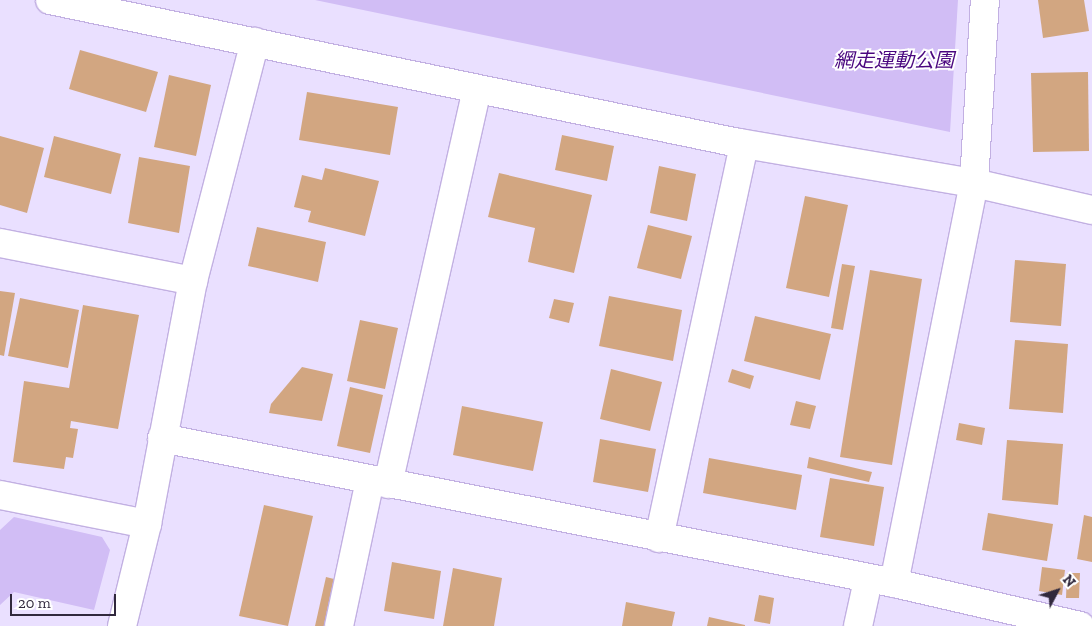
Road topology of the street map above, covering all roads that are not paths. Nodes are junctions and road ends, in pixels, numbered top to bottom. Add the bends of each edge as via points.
1 (50, 0) edge
2 (985, 0) edge
3 (255, 42) junction
4 (477, 90) junction
5 (744, 144) junction
6 (974, 183) junction
7 (1092, 210) edge
8 (0, 243) edge
9 (194, 281) junction
10 (162, 438) junction
11 (379, 482) junction
12 (0, 495) edge
13 (147, 524) junction
14 (659, 538) junction
15 (881, 581) junction
16 (122, 626) edge
17 (339, 626) edge
18 (858, 626) edge
19 (1080, 626) edge

1 - 3 street
2 - 6 street
3 - 4 street
3 - 9 street
4 - 5 street
4 - 11 street
5 - 6 street
5 - 14 street
6 - 7 street
6 - 15 street
8 - 9 street
9 - 10 street
10 - 11 street
10 - 13 street
11 - 14 street
11 - 17 street
12 - 13 street
13 - 16 street
14 - 15 street
15 - 18 street
15 - 19 street

